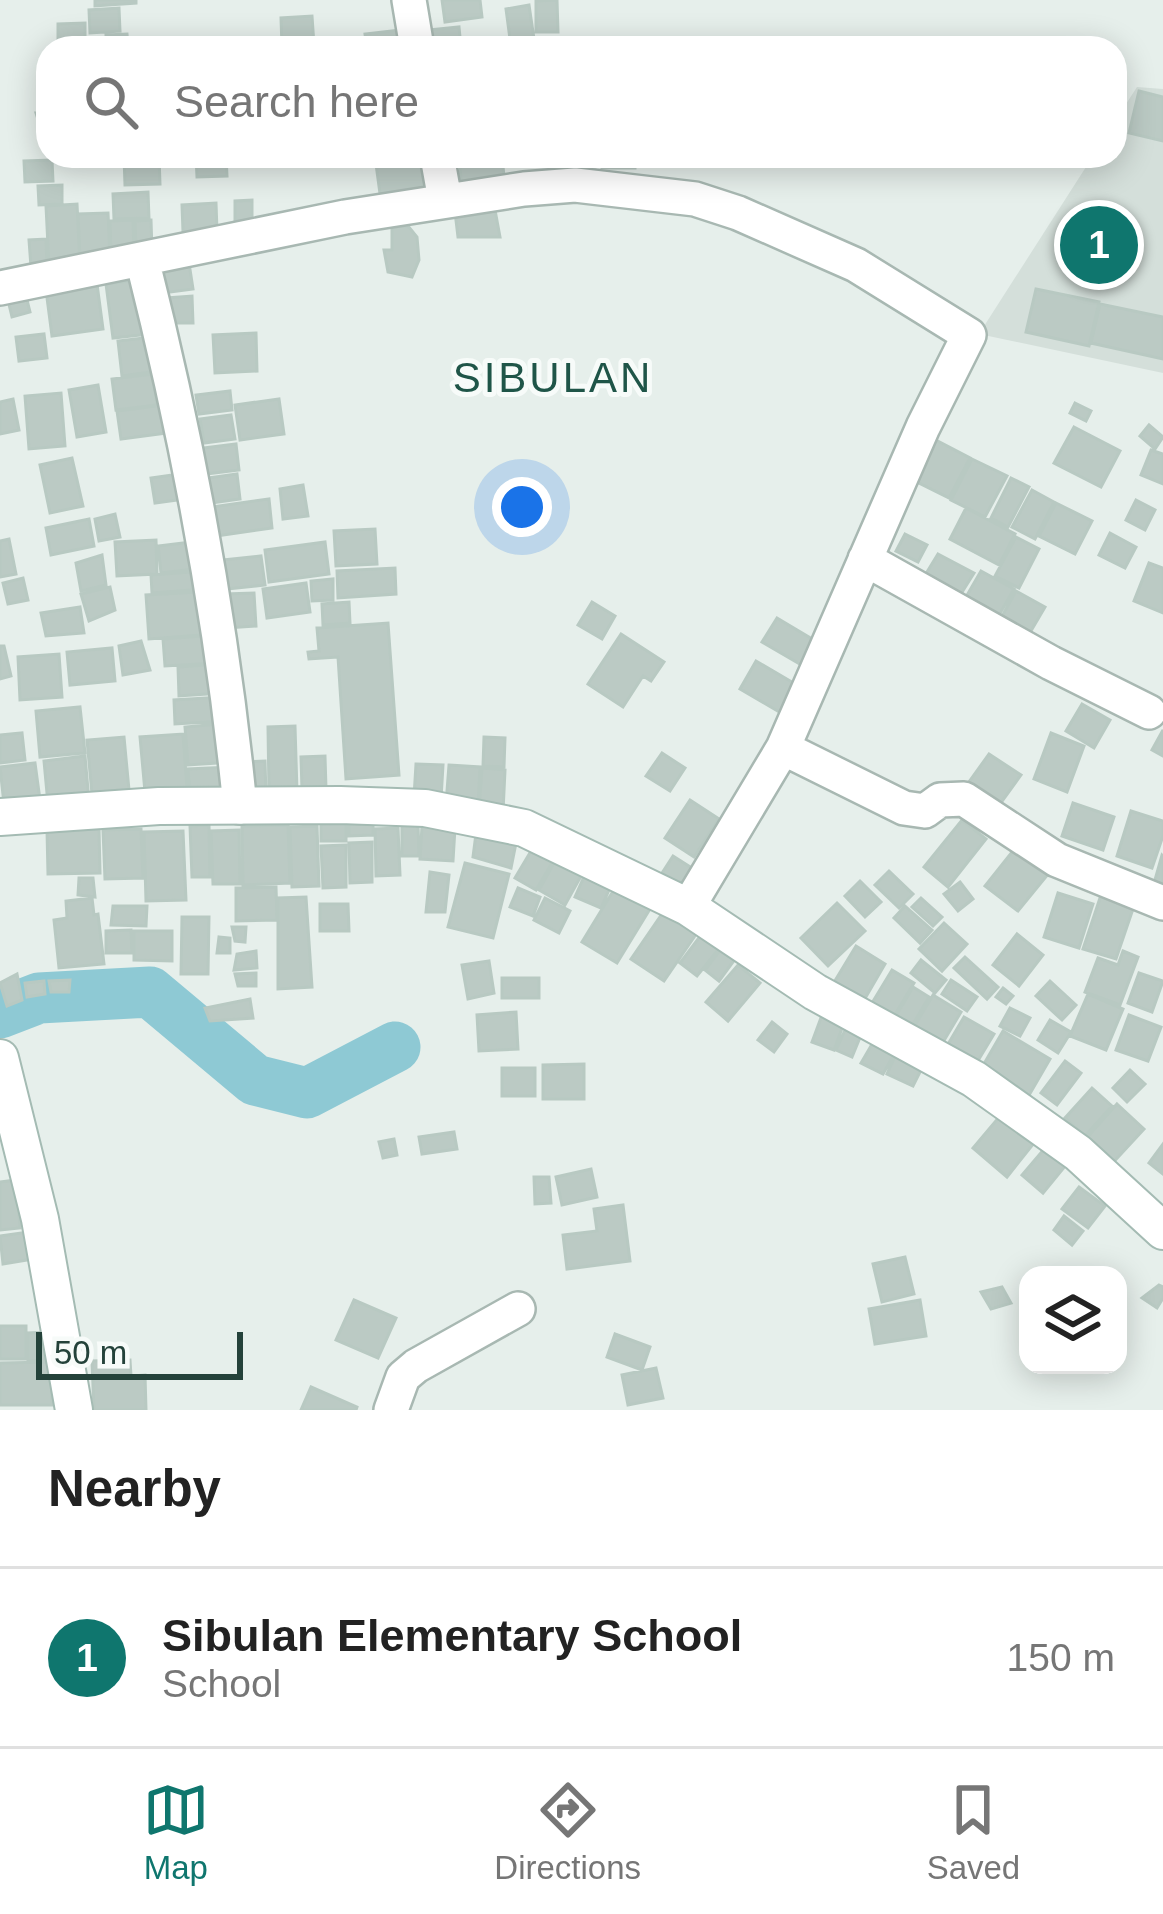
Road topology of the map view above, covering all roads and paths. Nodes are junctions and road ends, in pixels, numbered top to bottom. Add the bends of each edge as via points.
1 (409, 0) edge
2 (415, 36) edge
3 (439, 168) edge
4 (446, 200) junction
5 (142, 259) junction
6 (0, 288) edge
7 (866, 559) junction
8 (1149, 712) dead end
9 (783, 748) junction
10 (240, 807) junction
11 (0, 818) edge
12 (1163, 903) edge
13 (688, 908) junction
14 (0, 1058) edge
15 (1163, 1231) edge
16 (518, 1310) dead end
17 (60, 1410) edge
18 (74, 1410) edge
19 (391, 1410) edge

1 - 2 street
3 - 4 street
4 - 5 street
4 - 7 street via 575,185 695,199 856,265 969,335
5 - 6 street
5 - 10 street via 208,558
7 - 8 street
7 - 9 street
9 - 12 street via 904,808 925,811 940,800 964,799 1057,860
9 - 13 street
10 - 11 street
10 - 13 street via 404,807 476,817 524,828
13 - 15 street via 815,992 1004,1099
14 - 18 street via 40,1219
16 - 19 street via 416,1366
17 - 18 street

